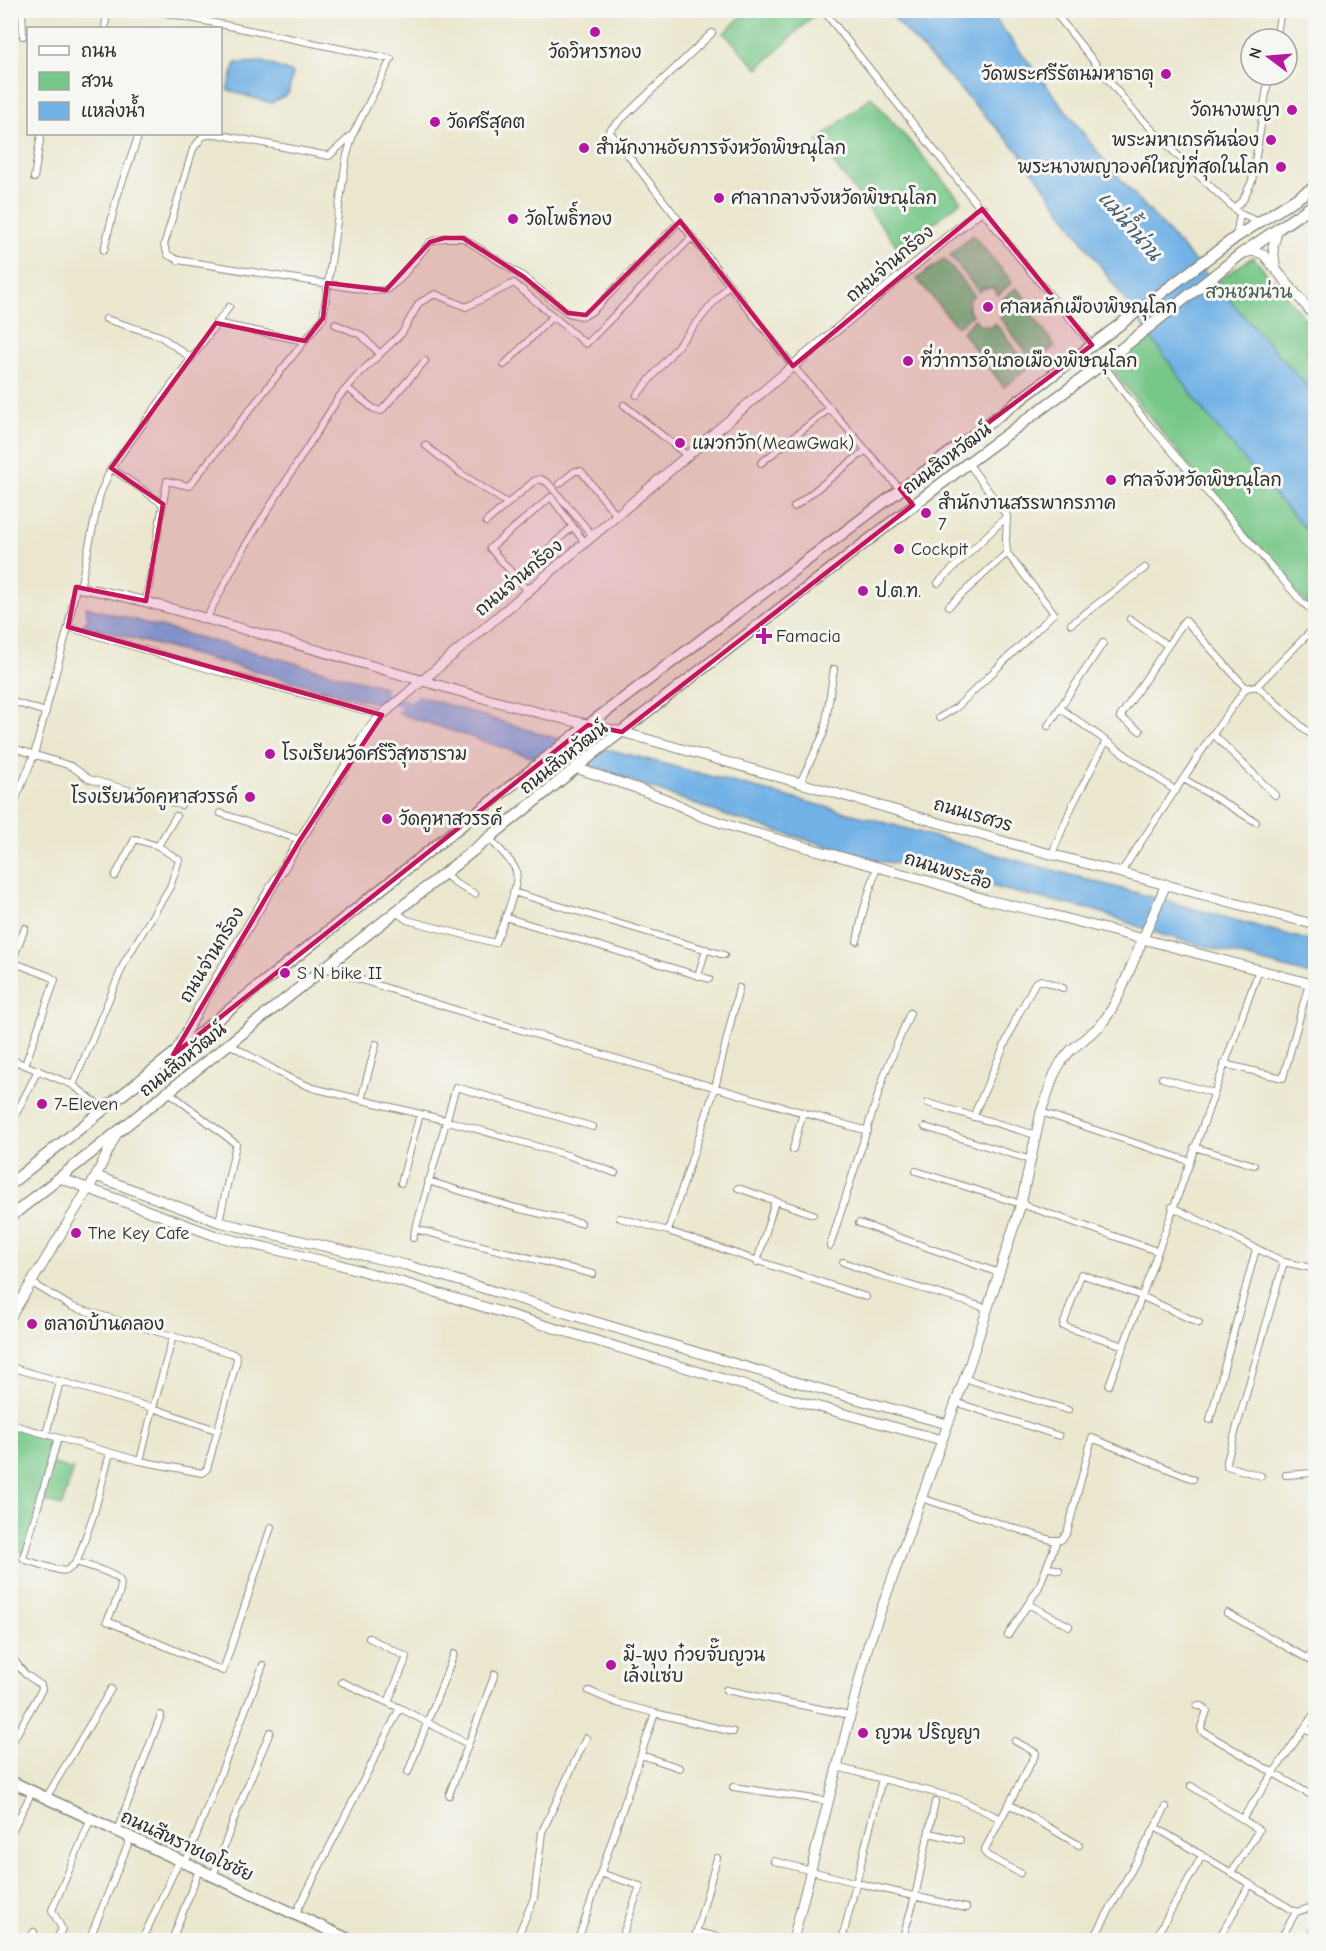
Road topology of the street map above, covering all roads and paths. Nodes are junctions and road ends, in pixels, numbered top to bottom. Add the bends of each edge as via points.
1 (22, 10) edge
2 (107, 10) edge
3 (151, 10) edge
4 (823, 10) edge
5 (1053, 10) edge
6 (1281, 10) edge
7 (105, 27) edge
8 (1278, 27) edge
9 (712, 33) dead end
10 (23, 36) dead end
11 (1267, 87) edge
12 (353, 134) junction
13 (40, 135) edge
14 (139, 135) edge
15 (210, 135) edge
16 (221, 135) edge
17 (34, 178) dead end
18 (1316, 186) edge
19 (1316, 203) edge
20 (1234, 208) junction
21 (982, 209) junction
22 (1240, 214) junction
23 (680, 221) junction
24 (1260, 222) junction
25 (1278, 228) junction
26 (692, 237) junction
27 (1236, 237) junction
28 (104, 250) dead end
29 (1247, 251) junction
30 (1276, 268) junction
31 (327, 283) junction
32 (729, 284) junction
33 (229, 307) dead end
34 (552, 316) junction
35 (1316, 318) edge
36 (106, 319) dead end
37 (216, 323) junction
38 (335, 324) dead end
39 (304, 341) junction
40 (1095, 342) junction
41 (380, 354) junction
42 (191, 358) junction
43 (425, 361) dead end
44 (504, 365) dead end
45 (1101, 365) junction
46 (794, 366) junction
47 (347, 388) junction
48 (637, 395) dead end
49 (624, 405) dead end
50 (830, 408) junction
51 (425, 446) dead end
52 (866, 450) junction
53 (688, 456) junction
54 (761, 463) dead end
55 (968, 463) junction
56 (111, 468) junction
57 (559, 484) dead end
58 (900, 489) junction
59 (507, 503) junction
60 (163, 504) junction
61 (913, 506) junction
62 (795, 507) dead end
63 (617, 516) junction
64 (1007, 516) junction
65 (486, 522) dead end
66 (572, 527) junction
67 (593, 536) junction
68 (585, 543) junction
69 (1007, 553) junction
70 (1145, 568) dead end
71 (517, 578) junction
72 (938, 583) dead end
73 (78, 588) junction
74 (528, 591) junction
75 (146, 601) junction
76 (949, 606) dead end
77 (1316, 614) edge
78 (206, 619) junction
79 (1130, 619) dead end
80 (1071, 624) dead end
81 (69, 627) junction
82 (1308, 634) dead end
83 (1103, 643) dead end
84 (1167, 645) junction
85 (834, 669) dead end
86 (422, 681) junction
87 (1257, 686) junction
88 (1246, 688) junction
89 (10, 701) edge
90 (1060, 708) junction
91 (46, 712) junction
92 (382, 715) junction
93 (939, 718) dead end
94 (588, 725) junction
95 (1048, 726) dead end
96 (1140, 731) dead end
97 (622, 732) junction
98 (1309, 733) dead end
99 (1213, 734) junction
100 (1106, 741) junction
101 (10, 747) edge
102 (34, 755) junction
103 (576, 768) junction
104 (1184, 779) junction
105 (800, 783) junction
106 (1176, 791) junction
107 (1275, 795) dead end
108 (181, 805) dead end
109 (10, 813) edge
110 (220, 813) dead end
111 (176, 816) dead end
112 (1256, 822) dead end
113 (10, 828) edge
114 (489, 838) junction
115 (300, 840) junction
116 (10, 841) edge
117 (158, 846) junction
118 (1052, 854) junction
119 (877, 867) junction
120 (1121, 872) junction
121 (444, 873) junction
122 (115, 876) dead end
123 (1166, 884) junction
124 (513, 892) junction
125 (475, 894) dead end
126 (396, 912) junction
127 (505, 917) junction
128 (1316, 925) edge
129 (25, 928) dead end
130 (1143, 936) junction
131 (856, 941) dead end
132 (706, 949) junction
133 (724, 955) dead end
134 (11, 964) edge
135 (324, 968) junction
136 (1258, 970) junction
137 (698, 976) junction
138 (709, 979) dead end
139 (1312, 984) edge
140 (739, 988) dead end
141 (1063, 988) dead end
142 (910, 1013) dead end
143 (229, 1044) junction
144 (376, 1044) dead end
145 (173, 1055) junction
146 (10, 1059) edge
147 (1224, 1064) junction
148 (25, 1065) junction
149 (38, 1070) junction
150 (1162, 1078) dead end
151 (73, 1085) junction
152 (715, 1088) junction
153 (169, 1092) junction
154 (1214, 1093) junction
155 (361, 1100) junction
156 (928, 1103) dead end
157 (105, 1110) junction
158 (803, 1112) junction
159 (1041, 1112) junction
160 (420, 1114) junction
161 (15, 1116) dead end
162 (973, 1117) junction
163 (446, 1120) junction
164 (593, 1127) dead end
165 (925, 1127) dead end
166 (868, 1131) junction
167 (116, 1135) junction
168 (1036, 1135) junction
169 (1194, 1147) junction
170 (793, 1149) dead end
171 (1031, 1160) junction
172 (1190, 1161) junction
173 (1254, 1165) dead end
174 (916, 1171) dead end
175 (615, 1173) dead end
176 (96, 1176) junction
177 (60, 1178) junction
178 (428, 1181) junction
179 (401, 1183) dead end
180 (10, 1184) edge
181 (738, 1188) dead end
182 (87, 1190) junction
183 (775, 1201) junction
184 (1021, 1203) junction
185 (1172, 1207) junction
186 (813, 1215) dead end
187 (10, 1217) edge
188 (620, 1218) dead end
189 (219, 1222) junction
190 (581, 1223) dead end
191 (859, 1223) dead end
192 (415, 1230) junction
193 (668, 1231) junction
194 (413, 1238) dead end
195 (830, 1246) dead end
196 (1256, 1249) junction
197 (1157, 1251) junction
198 (757, 1262) junction
199 (843, 1262) dead end
200 (1284, 1262) junction
201 (1316, 1269) edge
202 (999, 1273) junction
203 (593, 1274) dead end
204 (32, 1283) junction
205 (1141, 1296) junction
206 (866, 1297) dead end
207 (987, 1308) junction
208 (10, 1318) edge
209 (1199, 1323) dead end
210 (172, 1336) junction
211 (1124, 1346) junction
212 (10, 1367) edge
213 (963, 1378) junction
214 (60, 1382) junction
215 (1109, 1385) dead end
216 (955, 1402) junction
217 (153, 1408) junction
218 (1068, 1410) dead end
219 (1210, 1420) dead end
220 (10, 1424) edge
221 (947, 1424) junction
222 (216, 1430) junction
223 (46, 1434) junction
224 (1059, 1436) dead end
225 (58, 1438) junction
226 (942, 1440) junction
227 (110, 1453) junction
228 (140, 1461) junction
229 (1286, 1475) dead end
230 (1316, 1475) edge
231 (1261, 1476) dead end
232 (1193, 1479) dead end
233 (921, 1498) junction
234 (271, 1527) dead end
235 (1057, 1540) junction
236 (76, 1562) junction
237 (1047, 1567) junction
238 (1059, 1570) dead end
239 (1028, 1604) junction
240 (1227, 1612) dead end
241 (1069, 1626) dead end
242 (1008, 1635) dead end
243 (369, 1638) dead end
244 (1316, 1646) edge
245 (454, 1654) dead end
246 (10, 1655) edge
247 (1308, 1659) junction
248 (1316, 1664) edge
249 (263, 1665) dead end
250 (495, 1674) dead end
251 (342, 1682) dead end
252 (111, 1689) dead end
253 (726, 1690) dead end
254 (589, 1691) dead end
255 (388, 1702) junction
256 (1197, 1706) dead end
257 (400, 1708) junction
258 (1316, 1712) edge
259 (655, 1713) junction
260 (161, 1715) dead end
261 (850, 1715) junction
262 (428, 1723) junction
263 (1305, 1728) junction
264 (270, 1732) dead end
265 (733, 1732) dead end
266 (1316, 1734) edge
267 (586, 1738) dead end
268 (1016, 1741) dead end
269 (468, 1744) junction
270 (10, 1746) edge
271 (641, 1755) junction
272 (837, 1767) junction
273 (680, 1768) dead end
274 (408, 1772) dead end
275 (1274, 1773) junction
276 (882, 1779) junction
277 (10, 1781) edge
278 (1191, 1786) dead end
279 (733, 1787) dead end
280 (32, 1792) junction
281 (449, 1795) dead end
282 (46, 1798) junction
283 (1316, 1798) edge
284 (828, 1801) junction
285 (934, 1802) dead end
286 (1009, 1804) junction
287 (1166, 1807) dead end
288 (91, 1819) junction
289 (1001, 1819) junction
290 (1242, 1819) junction
291 (1155, 1827) junction
292 (117, 1831) junction
293 (928, 1833) junction
294 (10, 1835) edge
295 (131, 1838) junction
296 (960, 1840) dead end
297 (1079, 1845) dead end
298 (1202, 1856) junction
299 (717, 1858) dead end
300 (774, 1861) dead end
301 (182, 1862) junction
302 (199, 1870) junction
303 (811, 1871) junction
304 (600, 1873) junction
305 (1020, 1873) dead end
306 (1231, 1873) junction
307 (213, 1876) junction
308 (857, 1883) junction
309 (1250, 1884) junction
310 (915, 1897) junction
311 (1316, 1906) edge
312 (966, 1908) dead end
313 (1296, 1912) junction
314 (295, 1915) junction
315 (1316, 1919) edge
316 (34, 1932) dead end
317 (696, 1932) junction
318 (29, 1941) edge
319 (56, 1941) edge
320 (89, 1941) edge
321 (142, 1941) edge
322 (172, 1941) edge
323 (350, 1941) edge
324 (516, 1941) edge
325 (578, 1941) edge
326 (621, 1941) edge
327 (694, 1941) edge
328 (732, 1941) edge
329 (794, 1941) edge
330 (842, 1941) edge
331 (902, 1941) edge
332 (1093, 1941) edge
333 (1154, 1941) edge
334 (1218, 1941) edge
335 (1280, 1941) edge
336 (1310, 1941) edge

1 - 10 street
2 - 7 street
3 - 12 street via 391,59
4 - 21 street
5 - 20 street via 1130,107
6 - 8 street
9 - 23 street via 609,131
11 - 20 street via 1252,181 1243,200
12 - 16 street via 328,156
12 - 31 street
13 - 17 street
14 - 28 street
15 - 31 street via 203,136 193,148 164,245 168,255 178,260
18 - 24 main road, ถนนสิงหวัฒน์
19 - 25 main road, ถนนสิงหวัฒน์
20 - 22 street
21 - 40 street via 1030,271
21 - 46 street, ถนนจ่านกร้อง
22 - 24 street
22 - 27 street
23 - 26 street
23 - 31 street via 586,315 568,312 524,277 463,238 430,242 386,290
24 - 27 main road, ถนนสิงหวัฒน์
25 - 29 main road, ถนนสิงหวัฒน์
25 - 30 street via 1273,247
26 - 32 street
26 - 34 street via 586,344
27 - 40 main road, ถนนสิงหวัฒน์
29 - 30 street via 1263,254
29 - 45 main road, ถนนสิงหวัฒน์
30 - 35 street
31 - 39 street via 323,318
32 - 46 street
32 - 48 street
33 - 37 street
34 - 41 street via 514,283 466,307 435,294 419,303 402,333
34 - 44 street
36 - 42 street via 160,336
37 - 39 street
37 - 42 street
38 - 41 street via 361,335
39 - 60 street via 189,486 167,480
40 - 58 main road, ถนนสิงหวัฒน์
41 - 47 street
42 - 56 street
43 - 47 street via 381,411
45 - 55 main road, ถนนสิงหวัฒน์
45 - 77 street via 1184,467
46 - 50 street
46 - 53 street, ถนนจ่านกร้อง
47 - 78 street via 242,550
49 - 53 street
50 - 52 street
50 - 54 street
51 - 59 street
52 - 58 street
52 - 62 street
53 - 63 street, ถนนจ่านกร้อง
55 - 61 main road, ถนนสิงหวัฒน์
55 - 64 street
56 - 60 street
56 - 73 street via 100,494
57 - 63 street via 581,471
58 - 61 main road
58 - 94 main road, ถนนสิงหวัฒน์
59 - 65 street
59 - 67 street via 534,481 543,480
60 - 75 street
61 - 97 main road, ถนนสิงหวัฒน์
63 - 67 street, ถนนจ่านกร้อง
64 - 69 street
64 - 72 street
66 - 68 street
66 - 71 street
66 - 71 street via 550,497 490,548
67 - 68 street, ถนนจ่านกร้อง
68 - 74 street, ถนนจ่านกร้อง
69 - 76 street
69 - 93 street via 1054,613 957,707
70 - 80 street
71 - 74 street
73 - 75 street, ถนนเรศวร
73 - 81 street
74 - 86 street, ถนนจ่านกร้อง
75 - 78 street, ถนนเรศวร
78 - 86 street, ถนนเรศวร
79 - 84 street
81 - 91 street
81 - 92 street
82 - 87 street
83 - 90 street
84 - 88 street via 1185,620
84 - 96 street via 1120,717
85 - 105 street via 824,733
86 - 92 street, ถนนจ่านกร้อง
86 - 94 street, ถนนเรศวร
87 - 88 street
87 - 98 street
88 - 99 street
89 - 91 street
90 - 95 street
90 - 100 street
91 - 102 street
92 - 115 street, ถนนจ่านกร้อง
94 - 97 street, ถนนเรศวร
94 - 145 main road, ถนนสิงหวัฒน์
97 - 103 main road, ถนนสิงหวัฒน์
97 - 105 street, ถนนเรศวร
99 - 104 street
99 - 107 street
100 - 106 street
100 - 118 street
101 - 102 street
102 - 108 street via 71,766 89,779
102 - 109 street
103 - 114 main road, ถนนสิงหวัฒน์
103 - 119 street, ถนนพระลือ via 737,828
104 - 106 street
104 - 112 street
105 - 118 street, ถนนเรศวร
106 - 120 street
110 - 115 street
111 - 117 street
113 - 116 street
114 - 121 main road, ถนนสิงหวัฒน์
114 - 124 street via 515,869
115 - 145 street, ถนนจ่านกร้อง
117 - 122 street via 135,838
117 - 151 street via 178,860 170,887 125,961
118 - 120 street, ถนนเรศวร
119 - 130 street, ถนนพระลือ via 987,900
119 - 131 street
120 - 123 street, ถนนเรศวร
121 - 125 street
121 - 126 main road, ถนนสิงหวัฒน์
123 - 128 street, ถนนเรศวร
123 - 130 street
124 - 127 street
124 - 132 street
126 - 127 street via 407,920 495,943
126 - 135 main road, ถนนสิงหวัฒน์
127 - 137 street
129 - 134 street
130 - 136 street, ถนนพระลือ
130 - 159 street via 1110,1012 1061,1062
132 - 133 street
132 - 137 street
134 - 148 street via 55,981
135 - 143 main road, ถนนสิงหวัฒน์
135 - 152 street
136 - 139 street, ถนนพระลือ
136 - 147 street
137 - 138 street
139 - 147 street via 1283,1078
140 - 152 street
141 - 162 street via 1041,980 1035,983
142 - 166 street via 885,1073
143 - 153 main road, ถนนสิงหวัฒน์
143 - 155 street via 289,1078
144 - 155 street
145 - 157 main road, ถนนสิงหวัฒน์
146 - 148 street
147 - 154 street
148 - 149 street
149 - 151 street
149 - 161 street
150 - 154 street
151 - 157 street
152 - 158 street
152 - 193 street
153 - 167 main road, ถนนสิงหวัฒน์
153 - 189 street via 237,1146
154 - 169 street
155 - 160 street
156 - 162 street
157 - 180 main road, ถนนสิงหวัฒน์
158 - 166 street
158 - 170 street
159 - 168 street
159 - 172 street
160 - 163 street
160 - 179 street
162 - 168 street
163 - 164 street via 456,1087
163 - 175 street
163 - 178 street
165 - 171 street
166 - 195 street
167 - 176 street
167 - 177 main road, ถนนสิงหวัฒน์
168 - 171 street
169 - 172 street
169 - 173 street
171 - 184 street
172 - 185 street
174 - 184 street
176 - 182 street
176 - 189 street
177 - 182 street
177 - 187 main road, ถนนสิงหวัฒน์
178 - 190 street
178 - 192 street
181 - 183 street
182 - 204 street
182 - 226 street via 216,1236 337,1264 793,1400
183 - 186 street
183 - 198 street
184 - 197 street
184 - 202 street
185 - 196 street
185 - 197 street
188 - 193 street
189 - 221 street via 406,1266
191 - 202 street
192 - 194 street
192 - 203 street
193 - 198 street
196 - 200 street
196 - 219 street
197 - 205 street
198 - 206 street
199 - 207 street
200 - 201 street
200 - 231 street via 1227,1461 1227,1466
202 - 207 street
204 - 208 street
204 - 210 street via 70,1307
205 - 209 street
205 - 211 street
205 - 211 street via 1081,1274 1063,1326
207 - 213 street
210 - 217 street
210 - 222 street via 237,1357
211 - 215 street
212 - 214 street
213 - 216 street
213 - 218 street
214 - 217 street
214 - 223 street
216 - 221 street
216 - 224 street
217 - 222 street
217 - 228 street
220 - 223 street
221 - 226 street
222 - 228 street via 204,1473
223 - 225 street
225 - 227 street
225 - 236 street via 23,1558 62,1571
226 - 233 street
227 - 228 street
227 - 236 street
229 - 230 street
232 - 235 street via 1092,1438 1067,1533
233 - 235 street
233 - 261 street via 868,1646
234 - 236 street via 223,1671 107,1621 120,1588 118,1578
235 - 237 street
237 - 238 street
237 - 239 street
239 - 241 street
239 - 242 street
240 - 247 street
243 - 255 street via 406,1657
244 - 247 street
245 - 262 street
246 - 270 street via 42,1689
247 - 248 street
249 - 301 street
250 - 269 street
251 - 255 street
252 - 282 street
253 - 261 street
254 - 259 street
255 - 257 street
256 - 275 street via 1207,1711 1202,1731
257 - 262 street
257 - 314 street
258 - 263 street
259 - 265 street
259 - 271 street
260 - 292 street
261 - 272 street
262 - 269 street
262 - 274 street
263 - 266 street
263 - 275 street
264 - 307 street
267 - 324 street via 542,1832 534,1898
268 - 286 street via 1036,1753
269 - 281 street
271 - 273 street
271 - 304 street
272 - 276 street
272 - 284 street
275 - 283 street
275 - 290 street
276 - 289 street via 959,1799
276 - 308 street
277 - 280 main road, ถนนสีหราชเดโชชัย
278 - 290 street
279 - 284 street
280 - 282 main road, ถนนสีหราชเดโชชัย
280 - 294 street
282 - 288 main road, ถนนสีหราชเดโชชัย
284 - 303 street
285 - 293 street
286 - 289 street
286 - 297 street
287 - 291 street
288 - 292 main road, ถนนสีหราชเดโชชัย
288 - 319 street via 52,1910 62,1929
289 - 305 street via 985,1853
290 - 306 street via 1259,1830
291 - 298 street
291 - 332 street
292 - 295 main road, ถนนสีหราชเดโชชัย
293 - 296 street
293 - 310 street
295 - 301 main road, ถนนสีหราชเดโชชัย
295 - 320 street
298 - 306 street
298 - 333 street
299 - 317 street
300 - 303 street
301 - 302 main road, ถนนสีหราชเดโชชัย
301 - 321 street
302 - 307 main road, ถนนสีหราชเดโชชัย
302 - 322 street
303 - 308 street
303 - 329 street
304 - 325 street
304 - 326 street via 640,1886
306 - 309 street
307 - 314 main road, ถนนสีหราชเดโชชัย
308 - 310 street
308 - 330 street
309 - 313 street
309 - 334 street
310 - 312 street
310 - 331 street
311 - 313 street
313 - 335 street
314 - 323 main road, ถนนสีหราชเดโชชัย
315 - 336 street
316 - 318 street
317 - 327 street
317 - 328 street

